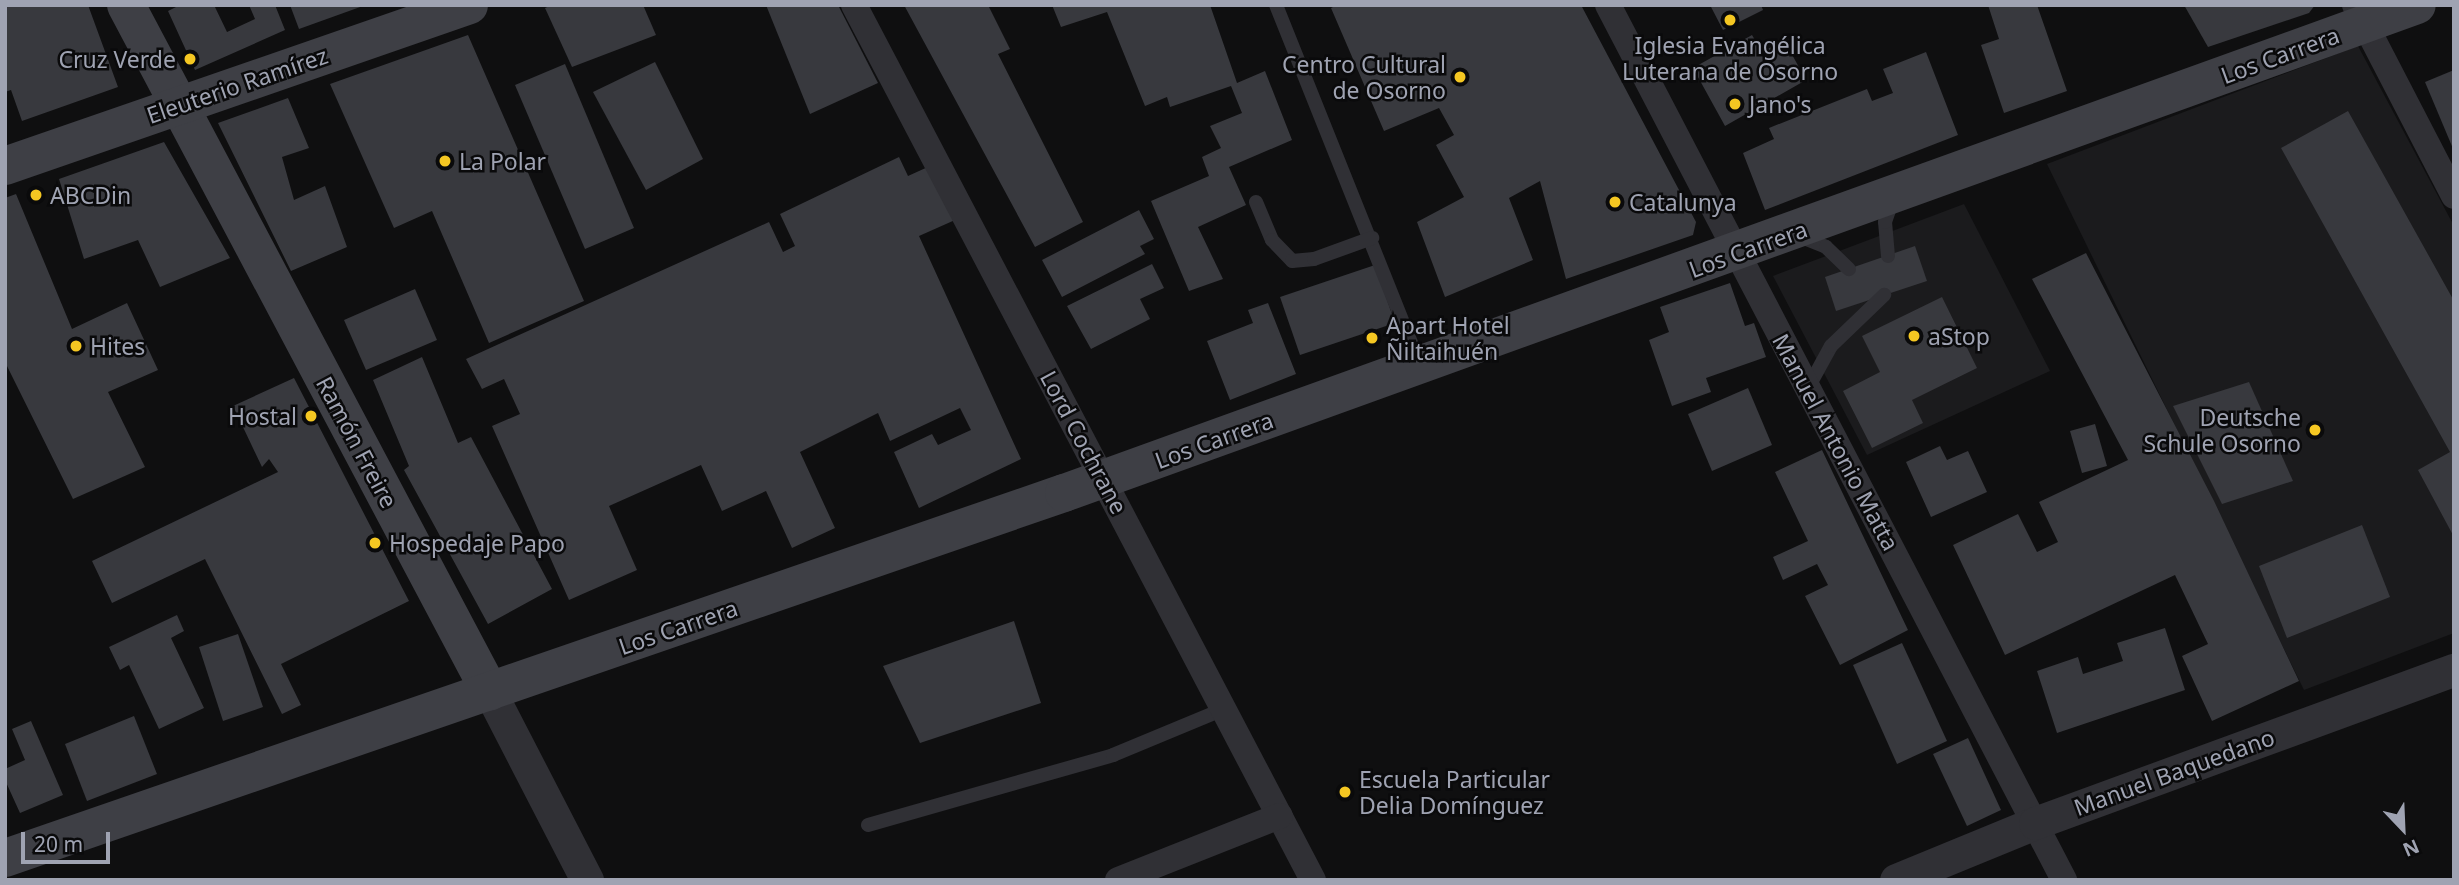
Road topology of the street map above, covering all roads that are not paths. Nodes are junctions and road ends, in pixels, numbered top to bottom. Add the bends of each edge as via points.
1 (126, 5) edge
2 (469, 5) edge
3 (854, 5) edge
4 (1276, 5) edge
5 (1608, 5) edge
6 (2417, 5) edge
7 (2360, 15) edge
8 (179, 105) junction
9 (5, 166) edge
10 (1895, 195) junction
11 (2454, 196) edge
12 (1256, 202) dead end
13 (1791, 233) junction
14 (1371, 238) junction
15 (1737, 253) junction
16 (1888, 256) dead end
17 (1849, 269) dead end
18 (1884, 295) dead end
19 (1421, 366) junction
20 (1808, 388) junction
21 (1103, 479) junction
22 (2454, 670) edge
23 (490, 692) junction
24 (1224, 709) junction
25 (1280, 816) junction
26 (2035, 823) junction
27 (868, 825) dead end
28 (5, 859) edge
29 (587, 880) edge
30 (1118, 880) edge
31 (1313, 880) edge
32 (1896, 880) edge
33 (2064, 880) edge

1 - 8 main road, Ramón Freire
2 - 8 main road, Eleuterio Ramírez
3 - 21 street, Lord Cochrane
4 - 14 lane
5 - 15 street, Manuel Antonio Matta
6 - 7 main road, Los Carrera
7 - 10 main road, Los Carrera
7 - 11 street
8 - 9 main road, Eleuterio Ramírez
8 - 23 main road, Ramón Freire
10 - 13 main road, Los Carrera
10 - 16 lane via 1885,222
12 - 14 lane via 1272,240 1293,261 1314,259
13 - 15 main road, Los Carrera
13 - 17 lane via 1826,247
14 - 19 lane
15 - 19 main road, Los Carrera
15 - 20 street, Manuel Antonio Matta
18 - 20 lane via 1830,346
19 - 21 main road, Los Carrera
20 - 26 street, Manuel Antonio Matta
21 - 23 main road, Los Carrera
21 - 24 street, Lord Cochrane
22 - 26 street, Manuel Baquedano
23 - 28 main road, Los Carrera
23 - 29 street, Ramón Freire
24 - 25 street, Lord Cochrane
24 - 27 lane via 1113,755
25 - 30 street
25 - 31 street, Lord Cochrane
26 - 32 street, Manuel Baquedano
26 - 33 street, Manuel Antonio Matta

